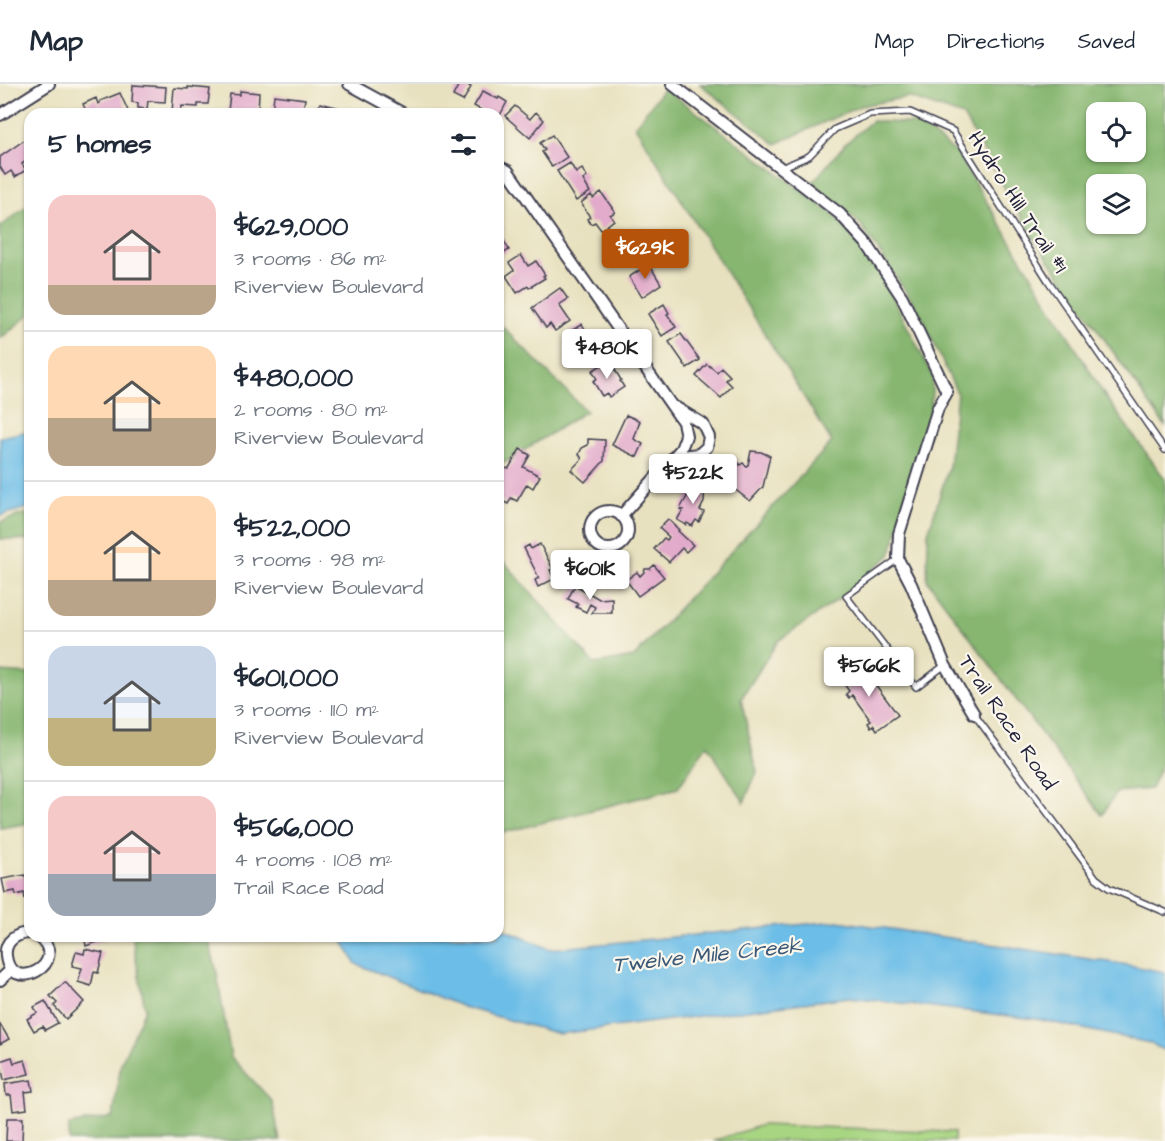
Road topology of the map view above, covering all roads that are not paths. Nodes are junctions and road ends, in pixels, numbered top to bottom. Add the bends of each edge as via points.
1 (49, 84) edge
2 (349, 84) edge
3 (672, 84) edge
4 (393, 108) edge
5 (0, 115) edge
6 (782, 168) junction
7 (504, 169) edge
8 (668, 402) junction
9 (1165, 450) edge
10 (674, 457) junction
11 (621, 516) dead end
12 (898, 559) junction
13 (945, 665) junction
14 (974, 714) joint
15 (1165, 912) edge
16 (24, 934) edge
17 (43, 942) edge
18 (12, 969) junction
19 (0, 980) edge

1 - 5 street
2 - 4 street
3 - 6 street
6 - 9 lane, Hydro Hill Trail #1 via 809,156 835,129 870,114 910,112 953,130 1049,282
6 - 12 street via 840,214 867,244 902,297 947,392 938,408 899,534
7 - 8 street
8 - 10 street via 683,422 685,432 683,447
8 - 10 street via 703,424 709,437 699,454
10 - 11 street
12 - 13 street, Trail Race Road
12 - 13 lane via 846,596 916,687
13 - 14 street, Trail Race Road
14 - 15 lane, Trail Race Road via 1096,878 1109,888
16 - 18 street via 8,944 6,957
17 - 18 street via 48,957 42,969 30,975
18 - 19 street

